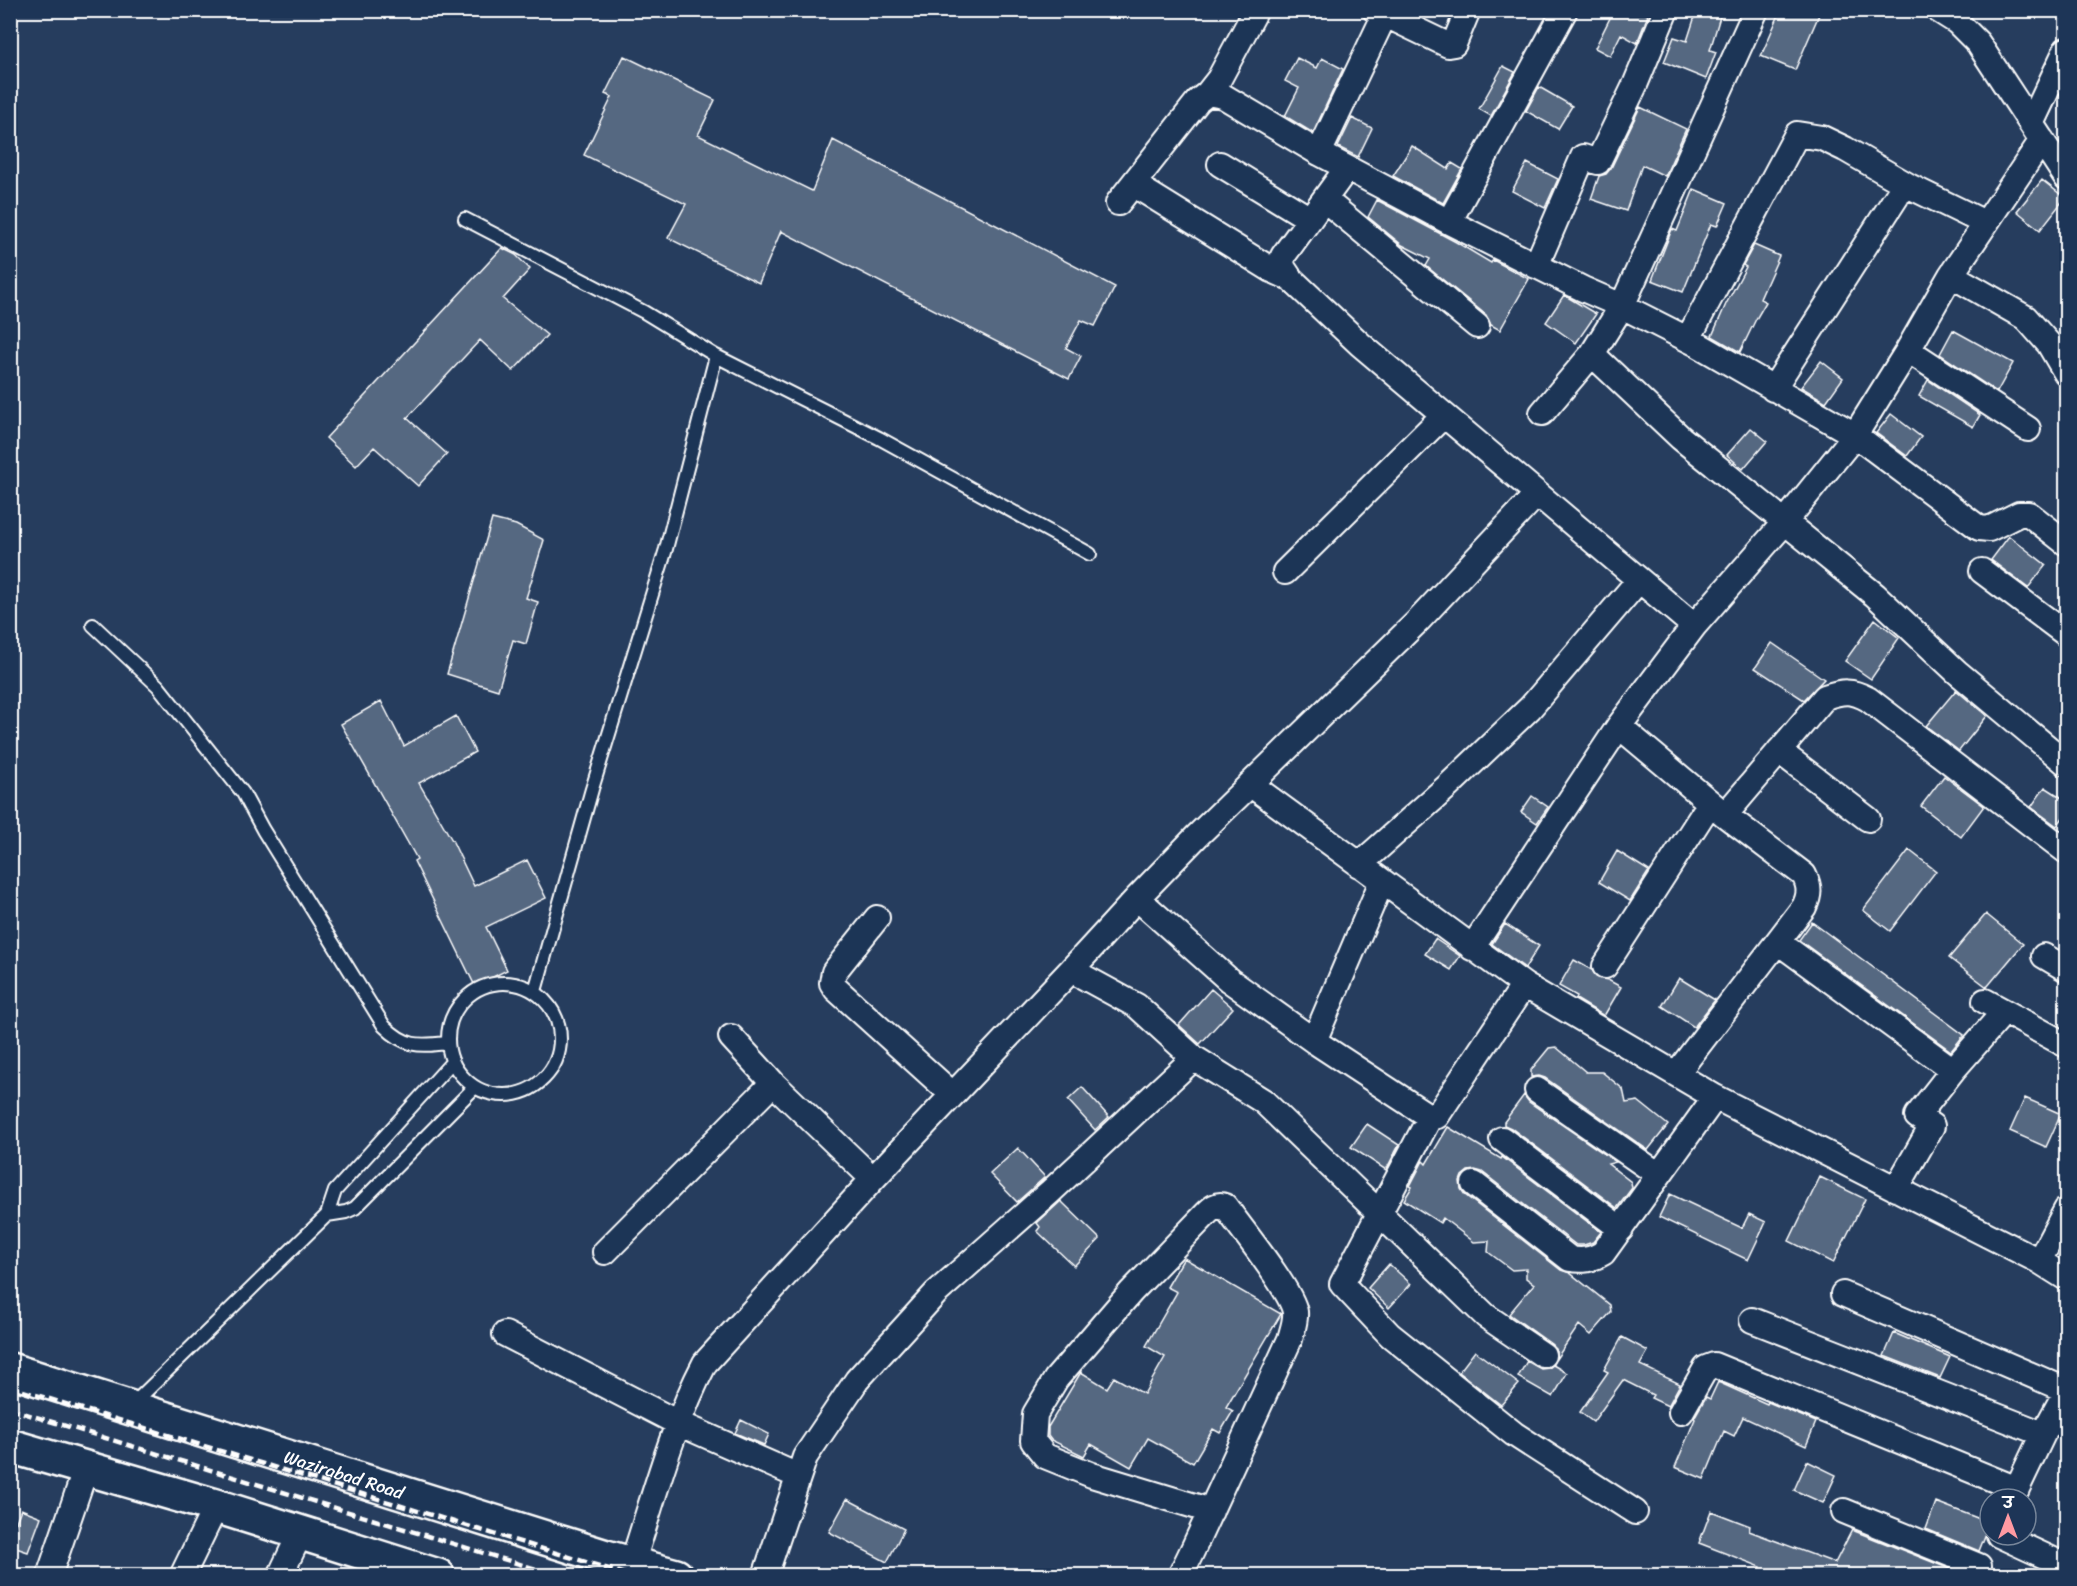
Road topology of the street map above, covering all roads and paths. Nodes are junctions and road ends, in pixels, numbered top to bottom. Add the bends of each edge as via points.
1 (1256, 10) edge
2 (1468, 10) edge
3 (1565, 10) edge
4 (1666, 10) edge
5 (1756, 10) edge
6 (1938, 10) edge
7 (1382, 12) edge
8 (2067, 50) edge
9 (1208, 93) junction
10 (2037, 131) junction
11 (1318, 153) junction
12 (1220, 164) dead end
13 (1347, 168) junction
14 (2067, 177) edge
15 (1133, 184) junction
16 (1909, 186) junction
17 (1325, 200) junction
18 (1118, 203) dead end
19 (465, 219) dead end
20 (1310, 219) junction
21 (1449, 222) junction
22 (1985, 223) junction
23 (1536, 266) junction
24 (1951, 274) junction
25 (1290, 278) junction
26 (1622, 306) junction
27 (1477, 326) dead end
28 (1688, 339) junction
29 (1908, 350) junction
30 (1592, 354) junction
31 (716, 356) junction
32 (2067, 373) edge
33 (1773, 388) junction
34 (1542, 413) dead end
35 (1444, 415) junction
36 (2028, 429) dead end
37 (1855, 435) junction
38 (1538, 494) junction
39 (1785, 522) junction
40 (2067, 543) edge
41 (1090, 554) dead end
42 (1982, 571) dead end
43 (1285, 572) dead end
44 (1639, 580) junction
45 (93, 626) dead end
46 (1694, 626) junction
47 (2067, 634) edge
48 (1619, 726) junction
49 (1779, 752) junction
50 (2067, 763) edge
51 (1250, 784) junction
52 (1717, 809) junction
53 (1868, 819) dead end
54 (2067, 851) edge
55 (1359, 865) junction
56 (1382, 881) junction
57 (1137, 898) junction
58 (877, 918) dead end
59 (1778, 942) junction
60 (1472, 948) junction
61 (2044, 956) dead end
62 (1605, 966) dead end
63 (2067, 969) edge
64 (1071, 970) junction
65 (1524, 985) junction
66 (535, 992) junction
67 (730, 1037) dead end
68 (1314, 1041) junction
69 (448, 1043) junction
70 (2067, 1045) edge
71 (1194, 1058) junction
72 (452, 1062) junction
73 (1953, 1070) junction
74 (1677, 1073) junction
75 (773, 1083) junction
76 (474, 1088) junction
77 (1538, 1090) dead end
78 (952, 1094) junction
79 (1715, 1097) junction
80 (1430, 1118) junction
81 (1502, 1139) dead end
82 (1659, 1175) junction
83 (873, 1179) junction
84 (1474, 1184) dead end
85 (1896, 1189) junction
86 (2067, 1210) edge
87 (1380, 1213) junction
88 (327, 1215) junction
89 (1621, 1229) junction
90 (605, 1252) dead end
91 (2038, 1261) junction
92 (2067, 1278) edge
93 (1843, 1294) dead end
94 (1752, 1320) dead end
95 (505, 1334) dead end
96 (1543, 1355) dead end
97 (10, 1370) edge
98 (2064, 1403) edge
99 (131, 1407) junction
100 (1681, 1412) dead end
101 (678, 1423) junction
102 (2043, 1434) junction
103 (10, 1446) edge
104 (86, 1468) junction
105 (798, 1476) junction
106 (1998, 1487) edge
107 (2017, 1487) edge
108 (216, 1506) junction
109 (1211, 1511) junction
110 (1845, 1511) dead end
111 (1635, 1512) dead end
112 (300, 1534) junction
113 (1989, 1547) edge
114 (2026, 1547) edge
115 (632, 1564) junction
116 (2067, 1566) edge
117 (1977, 1570) edge
118 (49, 1575) edge
119 (182, 1575) edge
120 (280, 1575) edge
121 (438, 1575) edge
122 (676, 1575) edge
123 (765, 1575) edge
124 (1180, 1575) edge

1 - 9 street
2 - 7 street via 1454,44 1448,45
3 - 21 street
4 - 23 street via 1598,162 1584,157
5 - 26 street
6 - 10 street via 1978,43
7 - 11 street
8 - 10 street
9 - 11 street via 1223,96
9 - 15 street
10 - 14 street
10 - 22 street
11 - 13 street
12 - 20 street
13 - 17 street
13 - 21 street
15 - 18 street
15 - 25 street
16 - 22 street
16 - 28 street via 1838,145 1797,134
16 - 33 street via 1899,193
17 - 20 street
17 - 27 street
19 - 31 lane via 644,312
20 - 25 street via 1282,260
21 - 23 street
22 - 24 street
23 - 26 street
24 - 29 street
24 - 32 street via 2026,318
25 - 35 street
26 - 28 street
26 - 30 street
28 - 33 street
29 - 36 street
29 - 37 street
30 - 34 street
30 - 39 street via 1681,438
31 - 41 lane via 879,438
31 - 66 lane via 666,549
33 - 37 street
35 - 38 street
35 - 43 street
37 - 39 street
37 - 40 street via 1979,528 1989,529 2024,513
38 - 44 street
38 - 51 street via 1417,622
39 - 46 street
39 - 50 street
42 - 47 street
44 - 46 street
44 - 55 street via 1530,708
45 - 69 lane via 158,686 243,793 384,1026 397,1039 410,1043
46 - 48 street
48 - 52 street
48 - 60 street
49 - 52 street
49 - 53 street
49 - 54 street via 1825,697 1855,692
51 - 55 street
51 - 57 street
52 - 59 street via 1804,875 1809,897
52 - 62 street
55 - 56 street
56 - 60 street
56 - 68 street
57 - 64 street
57 - 68 street via 1229,980
58 - 78 street via 834,972 832,983
59 - 73 street
59 - 74 street
60 - 65 street
61 - 63 street
64 - 71 street via 1137,1005
64 - 78 street
65 - 74 street
65 - 80 street via 1437,1116
66 - 69 lane via 511,983 486,986 465,998 451,1019
66 - 76 lane via 552,1009 561,1033 558,1058 545,1079 524,1093 498,1094
67 - 75 street
68 - 80 street
69 - 72 lane
70 - 73 street via 1995,1007
71 - 87 street via 1263,1101
71 - 105 street via 936,1293 856,1380 805,1457
72 - 76 lane
72 - 88 lane via 335,1191
73 - 85 street via 1917,1116 1932,1126
74 - 79 street
75 - 83 street
75 - 90 street
76 - 88 lane via 355,1208
77 - 82 street
78 - 83 street
79 - 82 street
79 - 85 street
80 - 87 street
81 - 89 street
82 - 89 street
83 - 101 street via 705,1363
84 - 89 street via 1570,1258 1582,1261 1604,1253
85 - 91 street
86 - 91 street
87 - 96 street via 1486,1316
87 - 111 street via 1342,1284 1390,1335 1514,1434
88 - 99 lane
91 - 92 street
93 - 98 street
94 - 102 street
95 - 101 street
97 - 99 highway, Wazirabad Road
98 - 102 street
99 - 115 highway, Wazirabad Road
100 - 106 street via 1706,1368 1714,1365
101 - 105 street
101 - 115 street
102 - 107 street
103 - 104 highway
104 - 108 highway
104 - 118 street
105 - 123 street
108 - 112 highway
108 - 119 street
109 - 109 street via 1290,1339 1295,1311 1225,1206 1220,1205 1214,1206 1131,1292 1056,1379 1035,1414 1033,1441 1045,1456 1092,1475
109 - 124 street
110 - 117 street
112 - 120 street
112 - 121 highway
113 - 117 street
114 - 116 street
115 - 122 highway, Wazirabad Road

